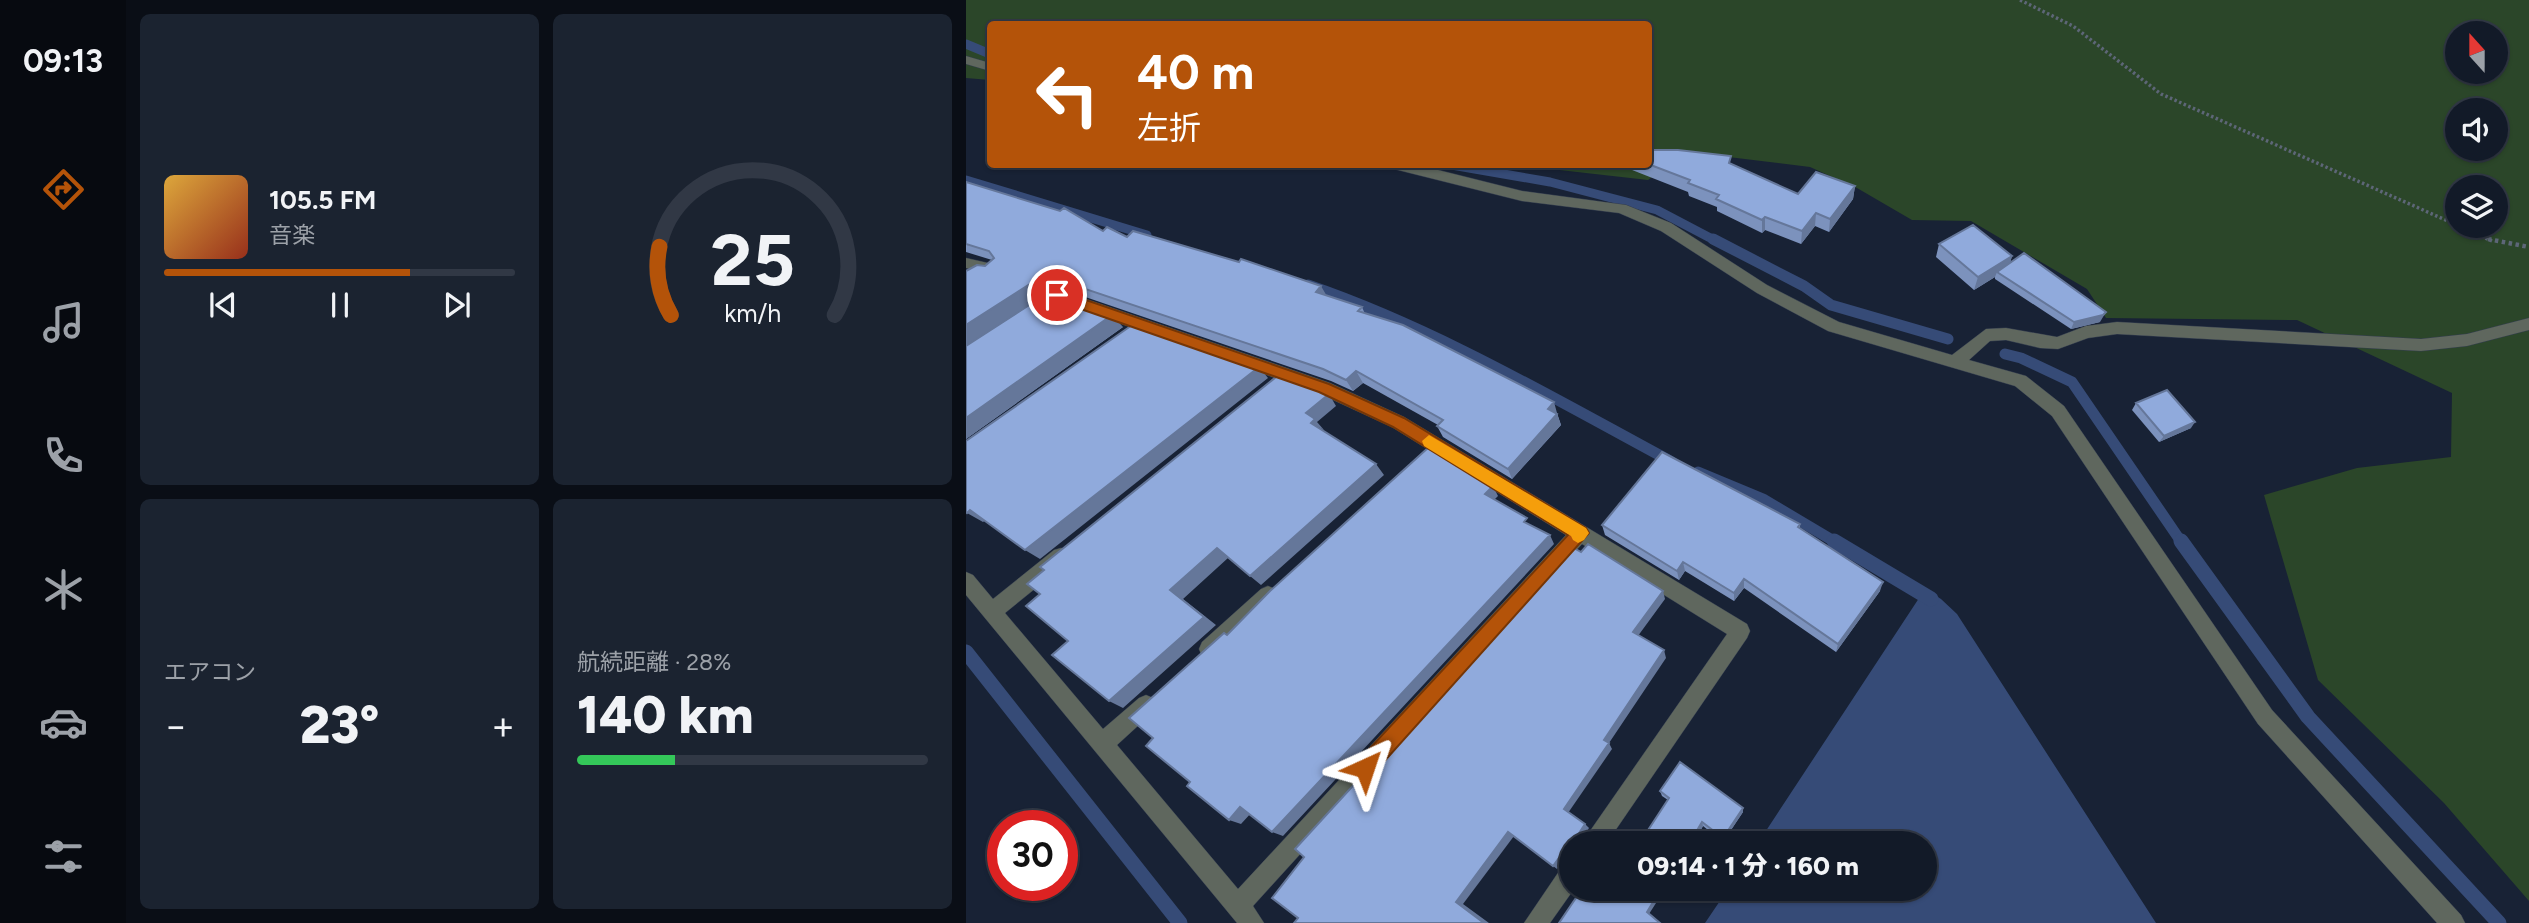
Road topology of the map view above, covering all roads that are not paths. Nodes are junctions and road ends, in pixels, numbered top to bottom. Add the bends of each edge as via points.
1 (966, 60) edge
2 (987, 66) edge
3 (1410, 168) edge
4 (966, 263) edge
5 (996, 270) edge
6 (1023, 318) edge
7 (2529, 324) edge
8 (1143, 325) junction
9 (1121, 341) edge
10 (1954, 363) junction
11 (1287, 375) junction
12 (1266, 392) edge
13 (1580, 533) junction
14 (1076, 544) edge
15 (966, 581) edge
16 (1279, 585) edge
17 (992, 611) junction
18 (1196, 660) edge
19 (1166, 688) edge
20 (1103, 744) junction
21 (1601, 831) edge
22 (1559, 890) edge
23 (1239, 905) junction
24 (1252, 923) edge
25 (1536, 923) edge
26 (2453, 923) edge

1 - 2 street
3 - 10 street via 1522,196 1621,208 1666,227 1762,289 1834,327
4 - 5 street
6 - 8 street via 1057,295
7 - 10 street via 2467,340 2421,345 2118,328 2086,332 2058,343 1986,335
8 - 9 street
8 - 11 street
10 - 26 street via 2020,381 2058,411 2265,717
11 - 12 street
11 - 13 street via 1398,422 1429,449
13 - 21 street via 1740,631
13 - 23 street
14 - 17 street
15 - 17 street
16 - 18 street
17 - 20 street
19 - 20 street
20 - 23 street
22 - 25 street
23 - 24 street

